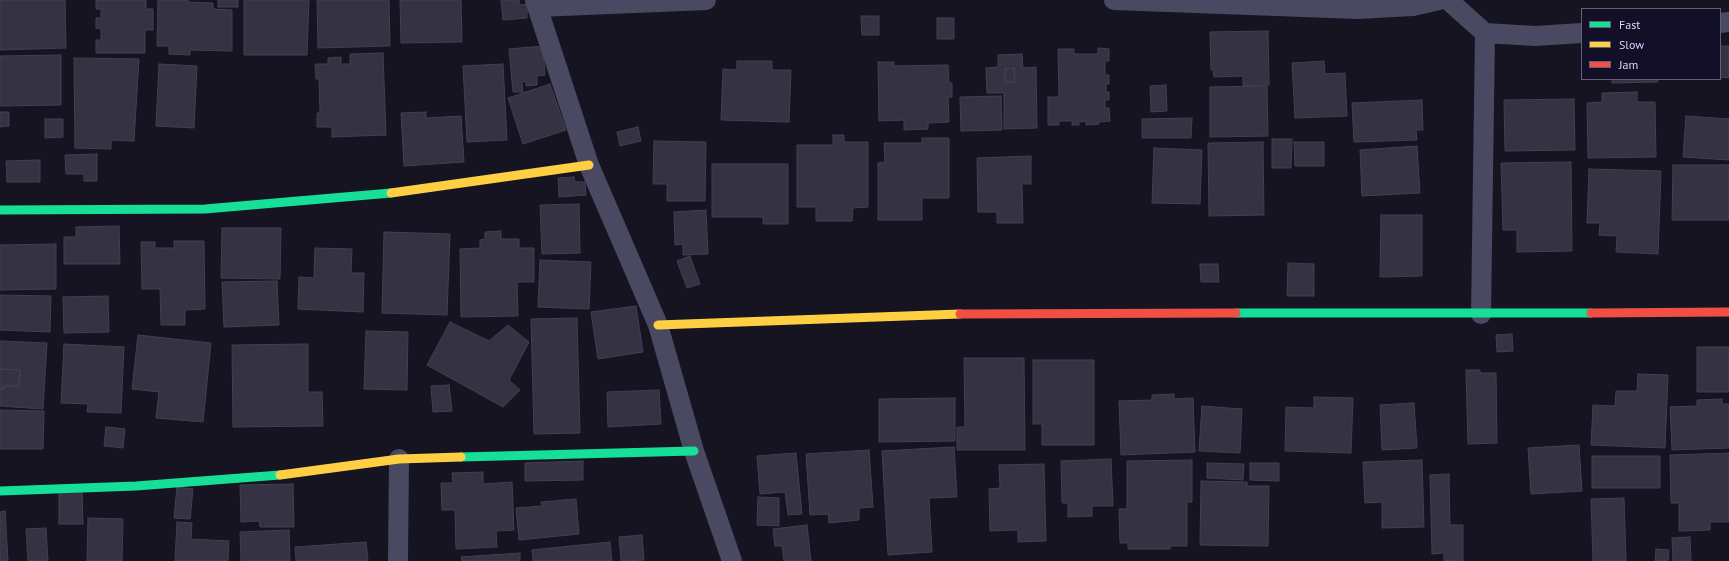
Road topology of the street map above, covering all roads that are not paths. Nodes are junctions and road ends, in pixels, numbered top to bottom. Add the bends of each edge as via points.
1 (706, 0) edge
2 (1114, 0) edge
3 (1439, 0) edge
4 (1448, 0) edge
5 (536, 3) edge
6 (1581, 33) edge
7 (1486, 34) junction
8 (589, 165) junction
9 (0, 210) edge
10 (1729, 312) edge
11 (1481, 314) junction
12 (658, 325) junction
13 (694, 451) junction
14 (399, 458) junction
15 (0, 491) edge
16 (398, 561) edge
17 (732, 561) edge

1 - 5 street
2 - 3 street via 1358,9 1413,6
4 - 7 street
5 - 8 street
6 - 7 street via 1535,36
7 - 11 street
8 - 9 street via 374,196 205,208
8 - 12 street
10 - 11 street
11 - 12 street via 993,313
12 - 13 street
13 - 14 street
13 - 17 street
14 - 15 street via 283,475 136,486
14 - 16 street

